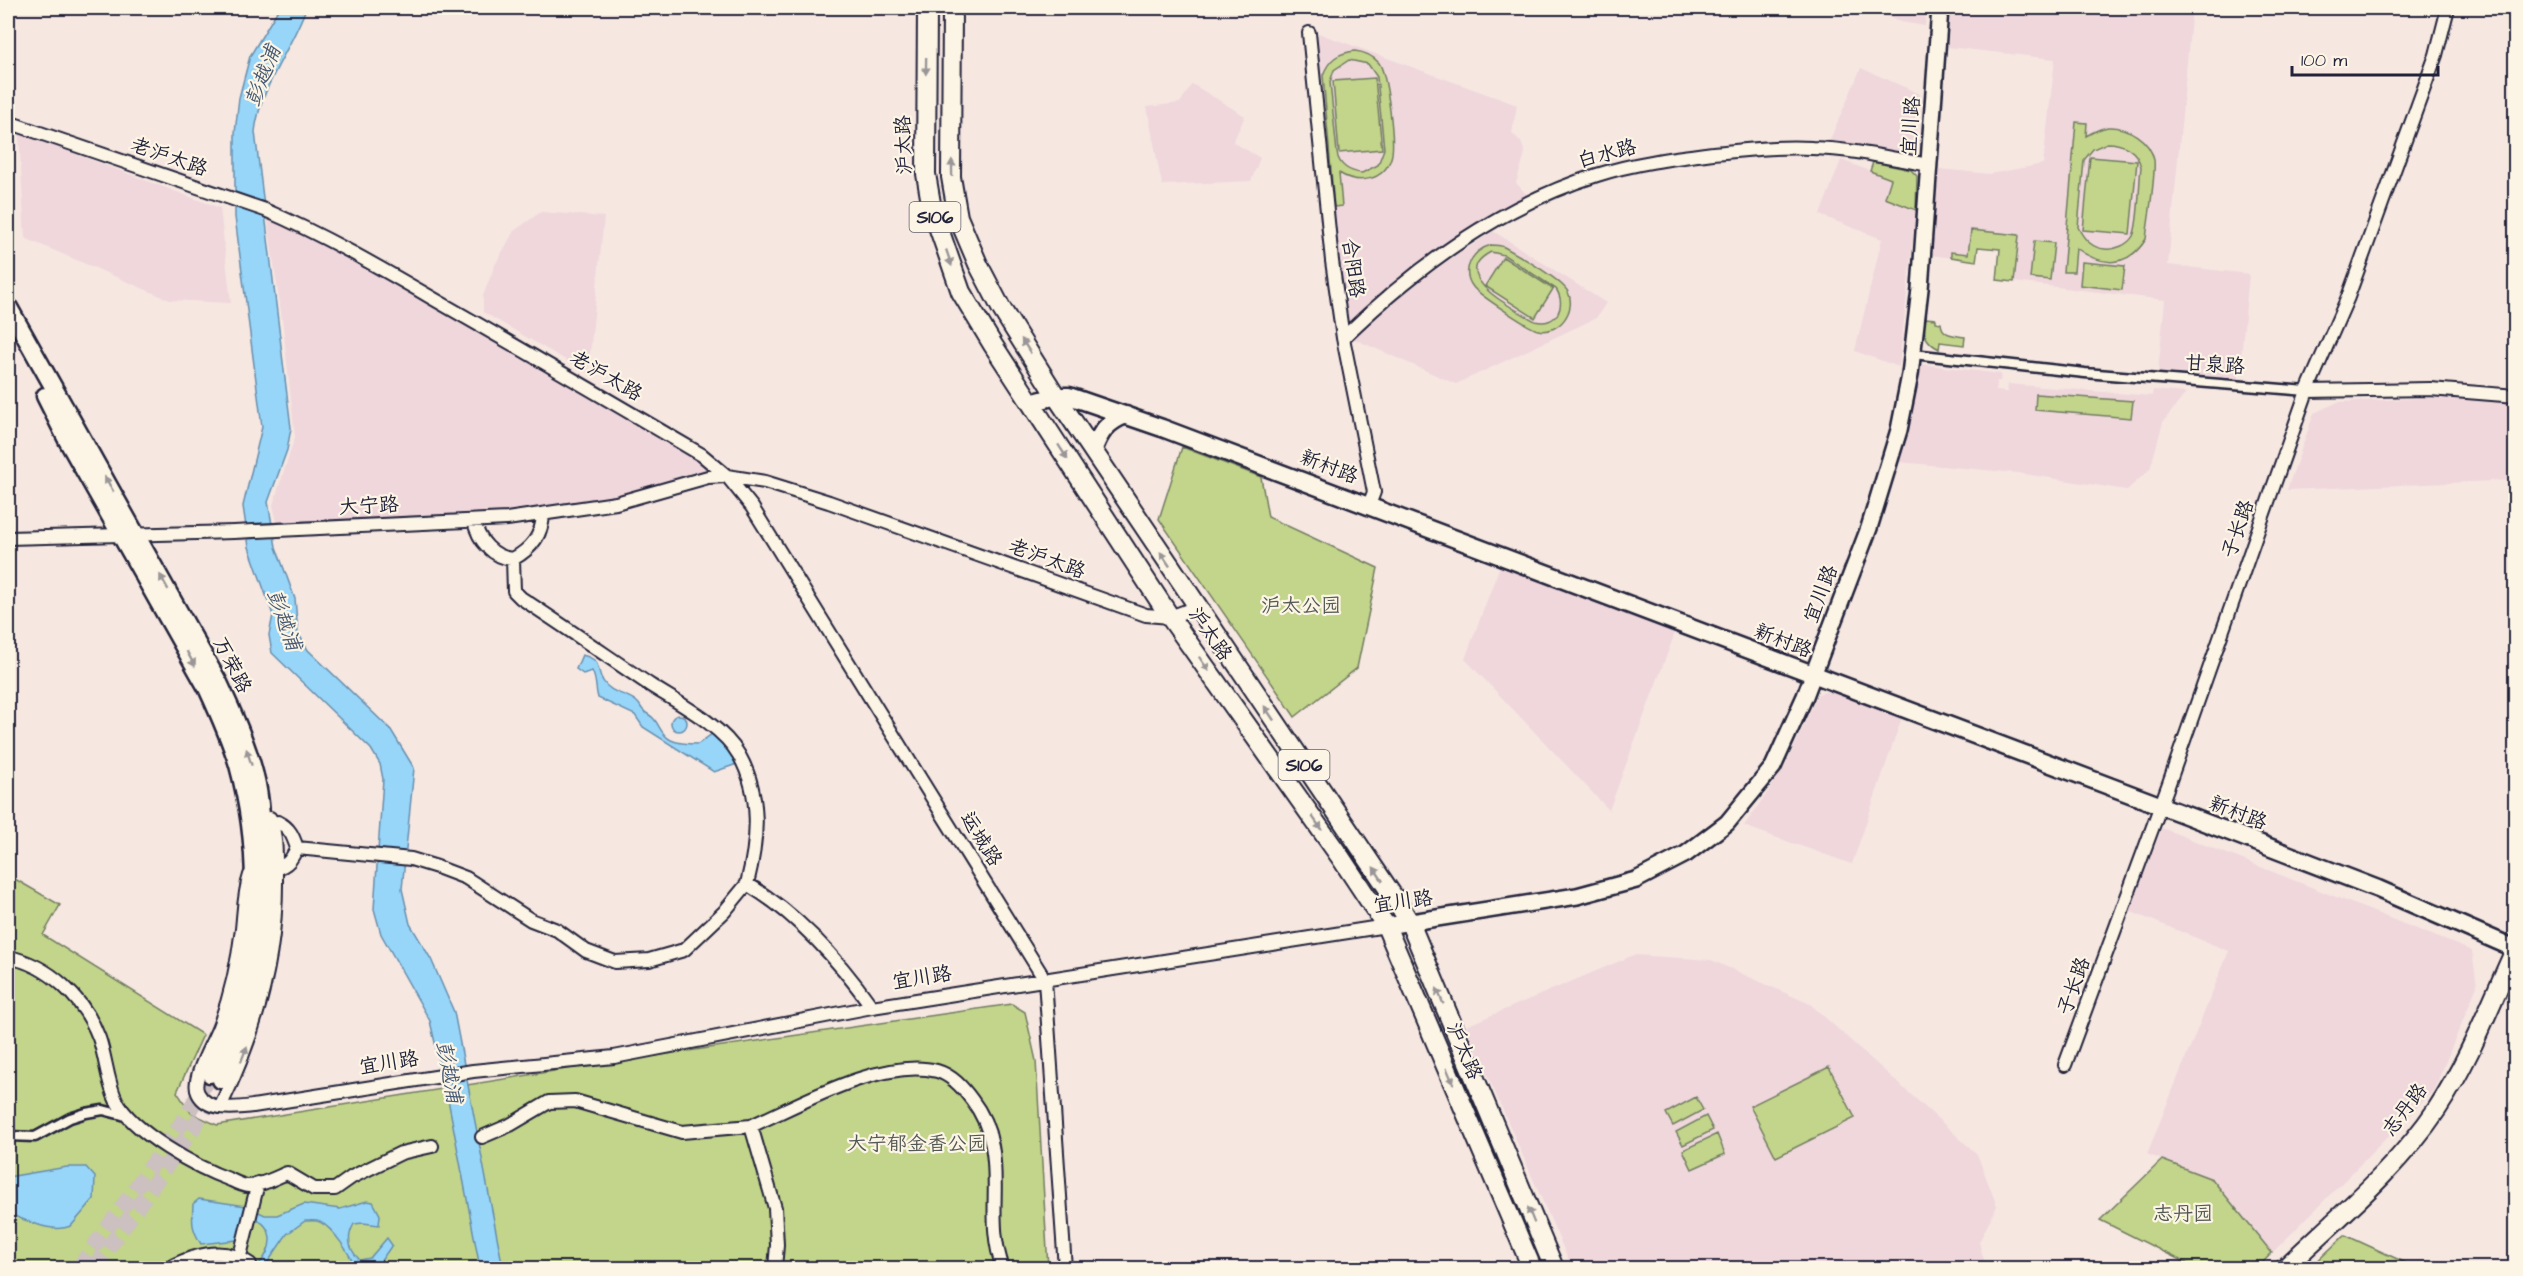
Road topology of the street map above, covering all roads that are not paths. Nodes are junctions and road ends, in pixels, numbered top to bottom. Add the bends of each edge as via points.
1 (927, 8) edge
2 (952, 8) edge
3 (1940, 8) edge
4 (2448, 8) edge
5 (1309, 33) dead end
6 (8, 122) edge
7 (1929, 165) junction
8 (8, 306) edge
9 (8, 330) edge
10 (1343, 338) junction
11 (1913, 354) junction
12 (2307, 391) junction
13 (1056, 396) junction
14 (2516, 396) edge
15 (1031, 403) junction
16 (1126, 415) junction
17 (1093, 451) junction
18 (727, 476) junction
19 (1370, 505) junction
20 (543, 515) junction
21 (474, 520) junction
22 (129, 535) junction
23 (8, 538) edge
24 (513, 559) junction
25 (1197, 607) junction
26 (1170, 617) junction
27 (1813, 674) junction
28 (259, 793) junction
29 (2160, 806) junction
30 (273, 825) junction
31 (297, 848) junction
32 (253, 862) junction
33 (276, 868) junction
34 (747, 884) junction
35 (1410, 923) junction
36 (1386, 926) junction
37 (2515, 948) edge
38 (8, 957) edge
39 (2516, 971) edge
40 (1045, 980) junction
41 (872, 1007) junction
42 (2065, 1065) dead end
43 (221, 1080) junction
44 (220, 1107) junction
45 (242, 1107) junction
46 (130, 1116) junction
47 (751, 1126) junction
48 (8, 1136) edge
49 (482, 1137) dead end
50 (432, 1146) dead end
51 (258, 1183) junction
52 (240, 1256) junction
53 (250, 1264) dead end
54 (168, 1269) edge
55 (775, 1269) edge
56 (1003, 1269) edge
57 (1065, 1269) edge
58 (1532, 1269) edge
59 (1554, 1269) edge
60 (2285, 1269) edge
61 (2300, 1269) edge

1 -> 15 main road, 沪太路 / S106 via 926,174 932,208 961,292
13 -> 2 main road, 沪太路 / S106 via 1001,308 958,217 951,177
3 - 7 street, 宜川路
4 - 12 street, 子长路 via 2436,55 2348,297
5 - 10 street, 合阳路
6 - 18 street, 老沪太路 via 265,210 339,244 702,455
7 - 10 street, 白水路 via 1835,150 1782,148 1684,157 1598,174 1536,199 1477,230 1404,282
7 - 11 street, 宜川路
22 -> 8 main road, 万荣路
9 - 22 main road, 万荣路
10 - 19 street, 合阳路 via 1374,492
11 - 12 street, 甘泉路
11 - 27 street, 宜川路 via 1899,430 1880,498
12 - 14 street, 甘泉路 via 2430,389
12 - 29 street, 子长路
13 - 15 main road, 新村路
13 - 16 main road, 新村路 via 1074,397
13 - 17 main road, 沪太路 / S106
15 -> 26 main road, 沪太路 / S106
16 - 17 main road via 1113,420 1100,433
16 - 19 main road, 新村路
25 -> 17 main road, 沪太路 / S106
18 - 20 street, 大宁路 via 708,477 616,503
18 - 26 street, 老沪太路 via 789,488 1146,615
18 - 40 street, 运城路 via 752,507
19 - 27 main road, 新村路
20 - 21 street, 大宁路
20 - 24 street via 540,534
21 - 22 street, 大宁路
21 - 24 street via 481,540 503,559
22 - 23 street, 大宁路
28 -> 22 main road, 万荣路 via 244,741 219,682
22 -> 32 main road, 万荣路 via 225,727 245,797
24 - 34 street via 514,591 521,598 704,720 738,753 752,790 757,820
25 - 26 street, 老沪太路
35 -> 25 main road, 沪太路 / S106
26 -> 36 main road, 沪太路 / S106
27 - 29 main road, 新村路
27 - 35 street, 宜川路 via 1782,751 1764,780 1727,823 1686,854 1636,880 1598,892
28 - 30 street
28 - 43 main road, 万荣路 via 266,862 264,932 251,1000
29 - 37 main road, 新村路 via 2378,889
29 - 42 street, 子长路
30 - 31 street via 278,822 286,826
30 - 33 street
31 - 33 street via 284,867
31 - 34 street via 411,859 466,878 531,920 557,930 586,951 615,962 649,960 684,950
32 - 43 main road, 万荣路 via 252,931
32 - 44 street via 244,895 230,994 196,1078 198,1094
43 -> 33 street via 251,1037 269,969
34 - 41 street via 822,945
35 - 36 street, 宜川路
59 -> 35 main road, 沪太路 / S106
36 - 40 street, 宜川路
36 -> 58 main road, 沪太路 / S106
37 - 60 main road, 志丹路 via 2460,1070 2436,1109 2382,1174
38 - 46 street via 22,960 60,981 85,1010 99,1038 116,1101
39 - 61 main road, 志丹路 via 2469,1075 2445,1116 2390,1180
40 - 41 street, 宜川路
40 - 57 street, 运城路
41 - 45 street, 宜川路 via 614,1057 472,1071
43 - 44 street
43 - 45 street
44 - 45 street, 宜川路
46 - 48 street via 104,1110 70,1118 36,1137
46 - 51 street via 180,1156 247,1186
47 - 49 street via 682,1132 575,1101 549,1102
47 - 55 street via 775,1208
47 - 56 street via 890,1070 938,1072 960,1084 988,1128 993,1148 993,1231
50 - 51 street via 400,1153 335,1189 314,1189 287,1173
51 - 52 street
52 - 53 street
52 - 54 street via 213,1253 186,1259

